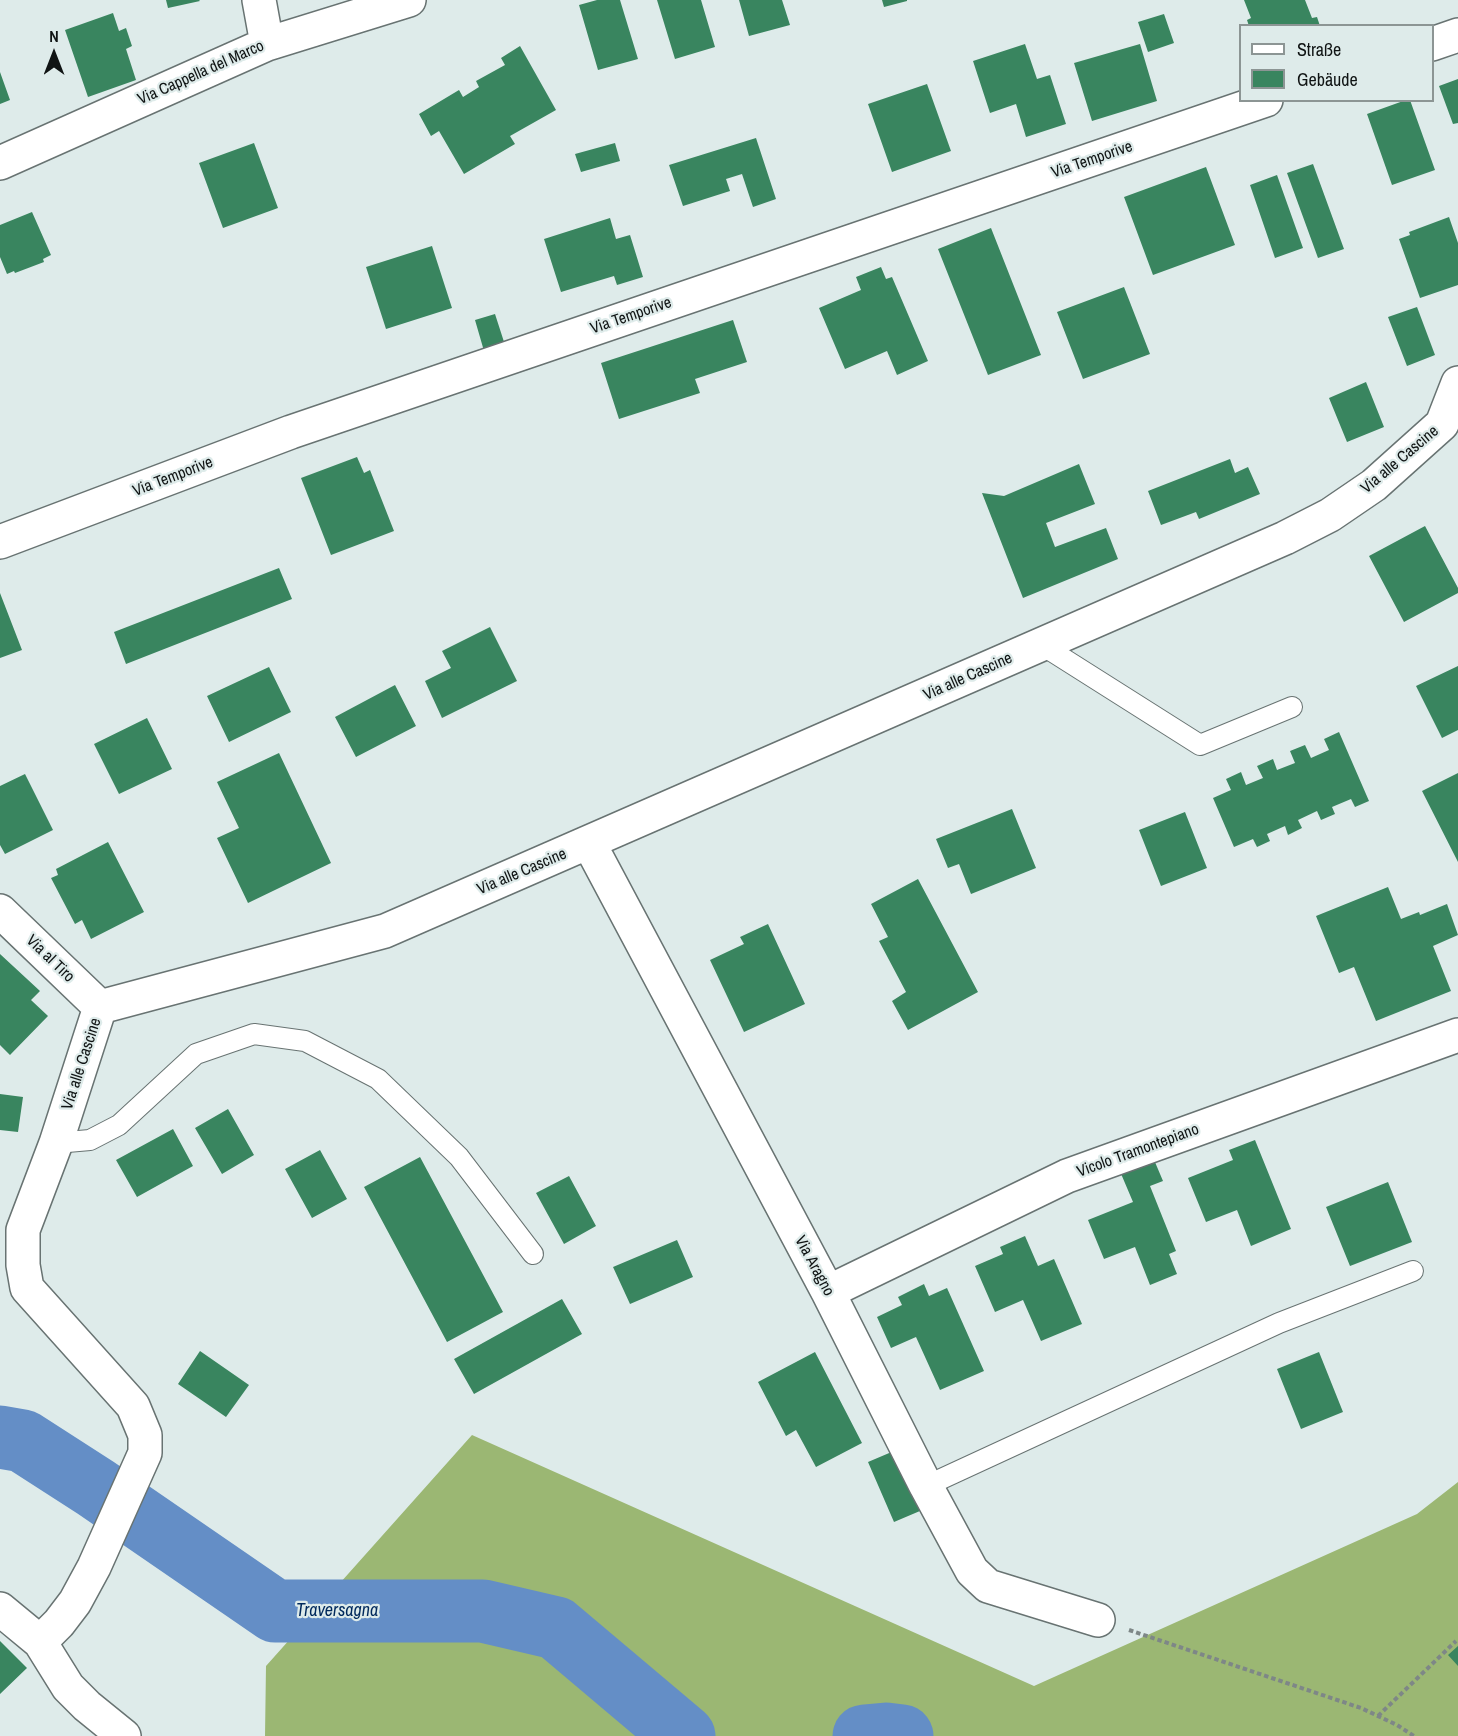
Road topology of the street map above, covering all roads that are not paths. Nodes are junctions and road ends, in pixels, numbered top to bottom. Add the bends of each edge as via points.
1 (259, 0) edge
2 (409, 0) edge
3 (1458, 35) edge
4 (1434, 43) edge
5 (267, 44) junction
6 (1260, 102) edge
7 (0, 163) edge
8 (1458, 383) edge
9 (1450, 429) edge
10 (0, 542) edge
11 (1042, 645) junction
12 (1292, 707) dead end
13 (589, 843) junction
14 (0, 911) edge
15 (100, 1007) junction
16 (1458, 1035) edge
17 (56, 1143) junction
18 (533, 1254) dead end
19 (1413, 1271) dead end
20 (828, 1292) junction
21 (926, 1486) junction
22 (0, 1609) edge
23 (1098, 1620) road end
24 (40, 1642) junction
25 (124, 1736) edge

1 - 5 street
2 - 5 street, Via Cappella del Marco
3 - 4 street
5 - 7 street, Via Cappella del Marco
6 - 10 street, Via Temporive via 291,432
8 - 9 street, Via alle Cascine
9 - 11 street, Via alle Cascine via 1330,515
11 - 12 lane via 1200,745
11 - 13 street, Via alle Cascine
13 - 15 street, Via alle Cascine via 385,931
13 - 20 street, Via Aragno
14 - 15 street, Via al Tiro
15 - 17 street, Via alle Cascine
16 - 20 street, Vicolo Tramontepiano via 1067,1176
17 - 18 lane via 90,1140 119,1125 196,1054 255,1034 305,1041 378,1079 459,1156
17 - 24 street, Via alle Cascine via 23,1230 27,1288 133,1406 145,1435 145,1453 94,1568 75,1602
19 - 21 lane via 1279,1323
20 - 21 street, Via Aragno
21 - 23 street, Via Aragno via 972,1571 988,1586
22 - 24 street
24 - 25 street via 68,1687

